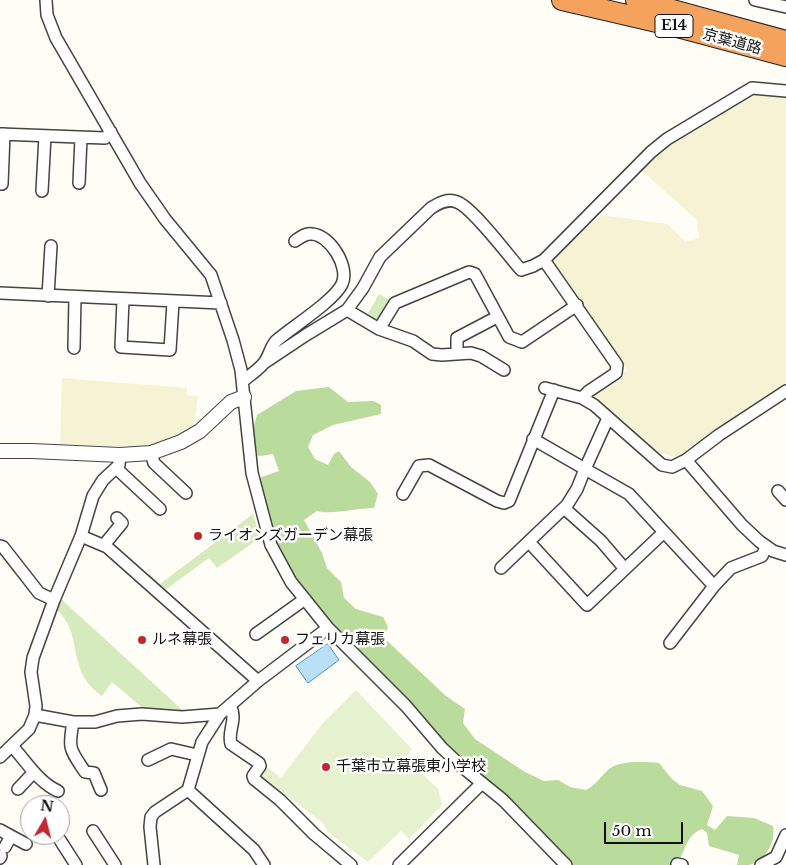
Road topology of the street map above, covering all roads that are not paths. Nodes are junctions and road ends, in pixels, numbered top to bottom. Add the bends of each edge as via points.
1 (46, 0) edge
2 (562, 0) edge
3 (636, 0) edge
4 (755, 0) edge
5 (656, 5) junction
6 (786, 7) edge
7 (674, 26) junction
8 (786, 29) edge
9 (786, 41) edge
10 (786, 56) edge
11 (786, 64) edge
12 (786, 92) edge
13 (110, 132) junction
14 (2, 134) edge
15 (45, 136) junction
16 (81, 138) junction
17 (79, 183) dead end
18 (2, 184) dead end
19 (42, 191) dead end
20 (295, 241) dead end
21 (51, 246) dead end
22 (544, 260) junction
23 (0, 293) edge
24 (48, 296) junction
25 (75, 297) junction
26 (123, 300) junction
27 (173, 302) junction
28 (221, 303) junction
29 (577, 305) junction
30 (347, 310) junction
31 (497, 317) junction
32 (379, 329) junction
33 (74, 348) dead end
34 (457, 354) junction
35 (264, 363) junction
36 (504, 370) dead end
37 (243, 381) junction
38 (786, 391) edge
39 (244, 397) junction
40 (582, 398) junction
41 (608, 418) junction
42 (533, 439) junction
43 (0, 451) edge
44 (150, 453) junction
45 (686, 460) junction
46 (118, 462) junction
47 (585, 469) junction
48 (778, 491) dead end
49 (186, 493) dead end
50 (403, 494) dead end
51 (786, 500) edge
52 (564, 508) junction
53 (160, 510) dead end
54 (116, 518) dead end
55 (664, 532) junction
56 (81, 536) junction
57 (529, 542) junction
58 (104, 545) junction
59 (0, 546) edge
60 (766, 547) junction
61 (786, 555) edge
62 (501, 568) dead end
63 (625, 570) junction
64 (714, 586) junction
65 (305, 599) junction
66 (54, 600) junction
67 (328, 628) junction
68 (256, 634) dead end
69 (670, 643) dead end
70 (258, 681) junction
71 (230, 705) junction
72 (220, 714) junction
73 (35, 715) junction
74 (73, 722) junction
75 (12, 746) junction
76 (197, 755) junction
77 (0, 757) edge
78 (148, 760) dead end
79 (34, 772) junction
80 (482, 784) junction
81 (18, 789) dead end
82 (101, 790) dead end
83 (188, 790) junction
84 (58, 791) dead end
85 (0, 830) edge
86 (93, 831) dead end
87 (786, 835) edge
88 (11, 836) junction
89 (20, 841) edge
90 (63, 845) edge
91 (2, 854) edge
92 (76, 865) edge
93 (115, 865) edge
94 (154, 865) edge
95 (264, 865) edge
96 (351, 865) edge
97 (399, 865) edge
98 (566, 865) edge
99 (761, 865) edge

1 - 13 street via 47,14 56,38
2 - 7 highway, 京葉道路 / E14
3 - 5 highway, 京葉道路 / E14
4 - 6 street
5 - 8 highway
5 - 9 highway, 京葉道路 / E14
7 - 10 highway, 京葉道路 / E14
7 - 11 highway
12 - 22 street via 752,88 668,139 651,152
13 - 16 street via 105,138
13 - 28 street via 140,183 211,275
14 - 15 street
14 - 18 street
15 - 16 street
15 - 19 street
16 - 17 street
20 - 35 street via 305,234 324,238 340,258 345,273 333,296 274,343
21 - 24 street
22 - 29 street
22 - 30 street via 521,270 469,208 456,201 441,202 380,257 364,288
23 - 24 street
24 - 25 street
25 - 26 street
25 - 33 street
26 - 27 street
26 - 27 street via 121,347 170,350
27 - 28 street
28 - 37 street
29 - 31 street via 522,342 509,337
29 - 40 street via 617,365 616,373
30 - 32 street
30 - 35 street
31 - 32 street via 475,274 469,272 395,303
31 - 34 street via 457,338
32 - 34 street via 413,341 432,354
34 - 36 street via 481,356
35 - 37 street
37 - 39 street
38 - 45 street
39 - 44 street via 231,402 200,431
39 - 65 street via 252,473 270,545 291,582
40 - 41 street
40 - 42 street via 549,389
41 - 45 street via 660,464 672,467
41 - 47 street
42 - 47 street
42 - 50 street via 509,501 497,501 428,465 419,466
43 - 46 street via 32,451
44 - 46 street
44 - 49 street via 154,463
45 - 60 street
46 - 53 street
46 - 56 street via 97,488
47 - 52 street
47 - 55 street via 629,494
48 - 51 street
52 - 57 street
52 - 63 street via 601,541
54 - 58 street via 122,523
55 - 63 street
55 - 64 street
56 - 58 street
56 - 66 street
57 - 62 street
57 - 63 street via 587,606
58 - 70 street
59 - 66 street via 39,593
60 - 61 street
60 - 64 street via 762,556 731,568
64 - 69 street
65 - 67 street
65 - 68 street
66 - 73 street via 33,658
67 - 70 street
67 - 80 street via 406,706 442,748
70 - 71 street
71 - 72 street
71 - 96 street via 234,713 231,744 259,763 254,779
72 - 74 street via 182,717 142,714 95,722
72 - 76 street
73 - 74 street
73 - 75 street via 29,729
74 - 82 street via 71,749 85,772 94,773
75 - 77 street
75 - 79 street
76 - 78 street via 171,749
76 - 83 street
79 - 81 street
79 - 84 street
80 - 97 street
80 - 98 street via 503,800
83 - 94 street via 152,817
83 - 95 street via 254,850
85 - 88 street
86 - 93 street
87 - 99 street via 776,856
88 - 89 street
88 - 91 street
90 - 92 street

